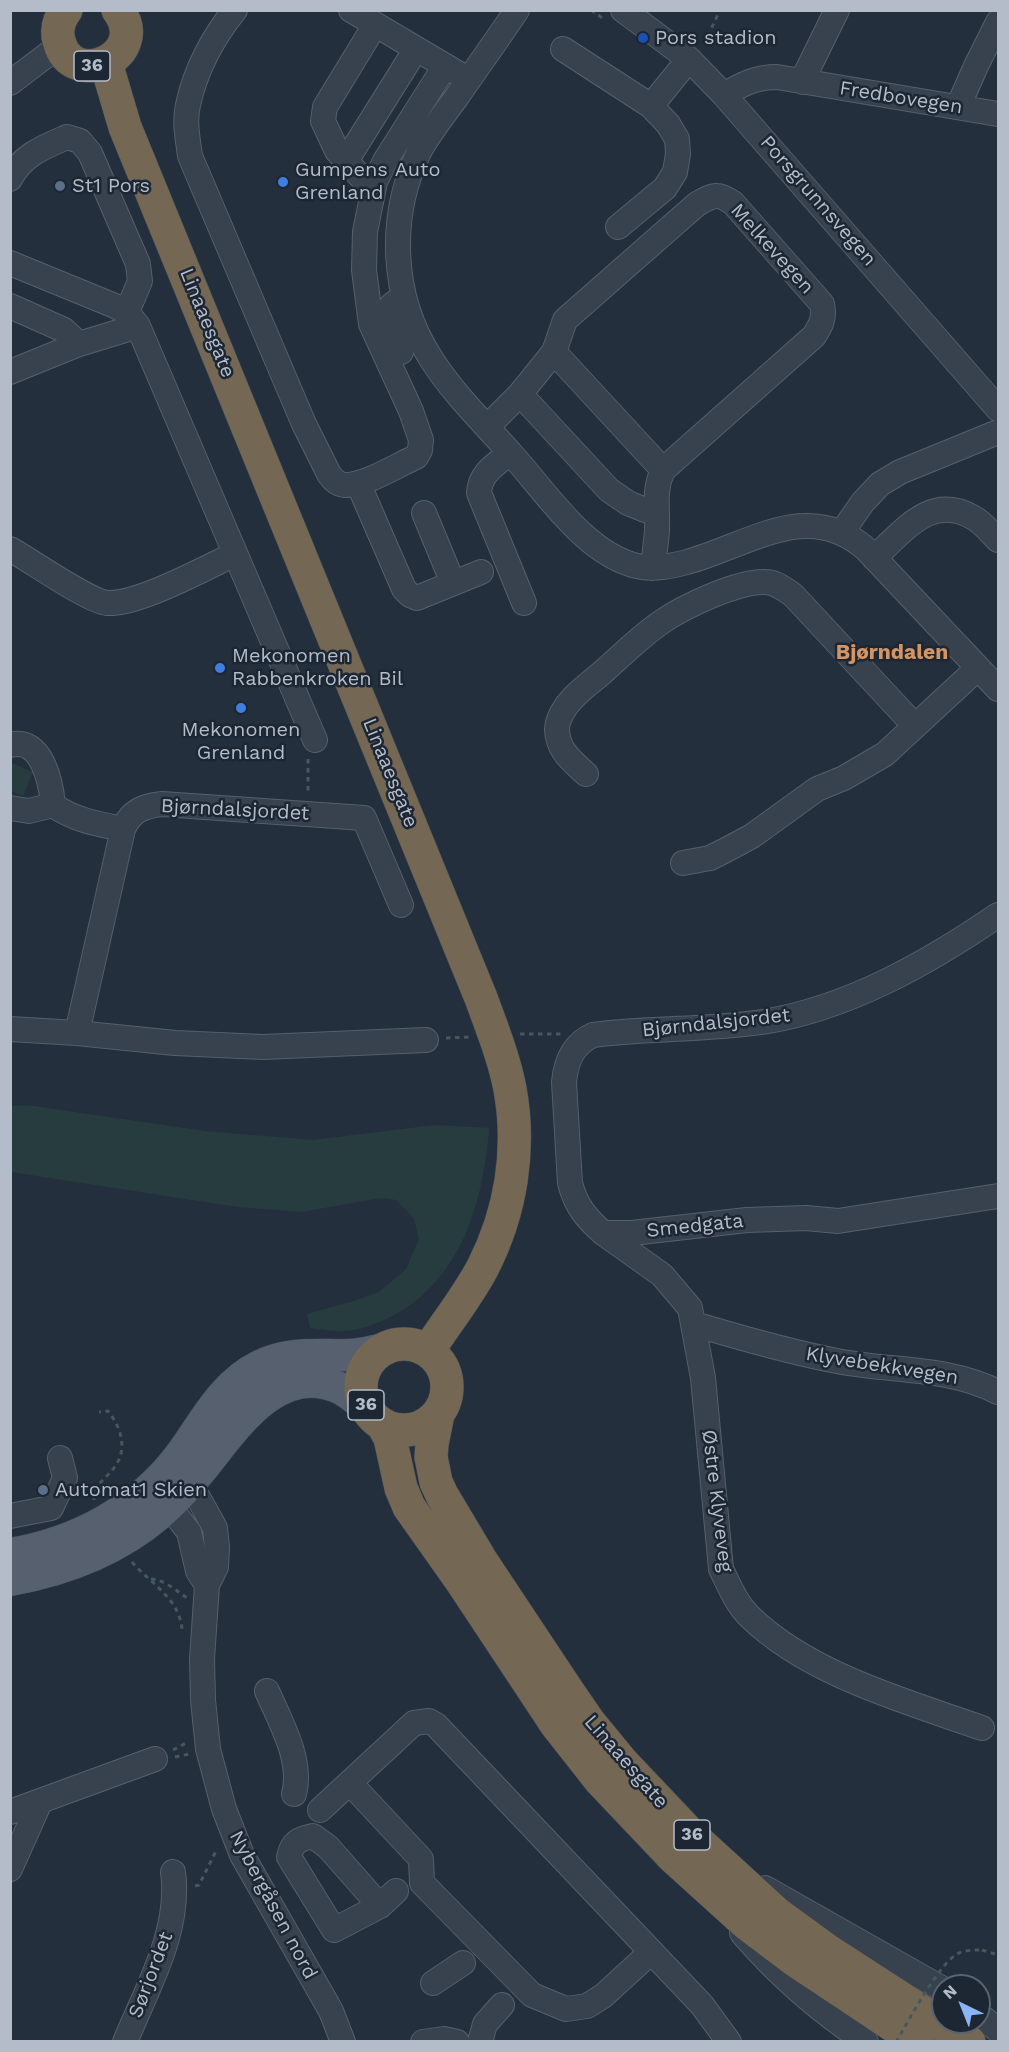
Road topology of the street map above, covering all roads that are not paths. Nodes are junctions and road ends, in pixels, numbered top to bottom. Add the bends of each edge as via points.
1 (66, 10) edge
2 (235, 10) edge
3 (351, 10) edge
4 (517, 10) edge
5 (623, 10) edge
6 (837, 10) edge
7 (123, 12) edge
8 (999, 22) edge
9 (375, 25) junction
10 (60, 45) junction
11 (416, 49) junction
12 (563, 49) dead end
13 (696, 53) junction
14 (106, 63) junction
15 (445, 66) junction
16 (469, 80) junction
17 (803, 82) junction
18 (10, 83) edge
19 (724, 95) junction
20 (423, 100) junction
21 (651, 106) junction
22 (958, 107) junction
23 (445, 114) junction
24 (999, 114) edge
25 (346, 161) junction
26 (10, 179) edge
27 (375, 182) junction
28 (618, 227) dead end
29 (10, 263) edge
30 (403, 298) junction
31 (10, 306) edge
32 (132, 319) junction
33 (79, 344) junction
34 (554, 352) junction
35 (10, 372) edge
36 (520, 394) junction
37 (999, 409) edge
38 (411, 411) junction
39 (487, 427) junction
40 (999, 432) edge
41 (510, 453) junction
42 (663, 470) junction
43 (358, 483) junction
44 (656, 509) junction
45 (424, 513) dead end
46 (842, 531) junction
47 (999, 540) edge
48 (10, 549) edge
49 (235, 554) junction
50 (874, 558) junction
51 (653, 568) junction
52 (481, 573) dead end
53 (453, 584) junction
54 (524, 603) dead end
55 (992, 681) edge
56 (915, 726) junction
57 (315, 740) road end
58 (10, 746) edge
59 (586, 774) dead end
60 (53, 805) junction
61 (10, 808) edge
62 (123, 829) junction
63 (683, 863) dead end
64 (401, 905) dead end
65 (999, 915) edge
66 (10, 1029) edge
67 (77, 1033) junction
68 (426, 1040) dead end
69 (999, 1196) edge
70 (603, 1233) junction
71 (694, 1324) junction
72 (385, 1348) junction
73 (428, 1351) junction
74 (999, 1392) edge
75 (438, 1414) junction
76 (375, 1416) junction
77 (60, 1458) dead end
78 (173, 1490) junction
79 (10, 1516) edge
80 (10, 1554) edge
81 (10, 1580) edge
82 (267, 1691) dead end
83 (982, 1728) dead end
84 (155, 1759) road end
85 (350, 1783) junction
86 (294, 1794) dead end
87 (40, 1802) junction
88 (320, 1810) dead end
89 (10, 1812) edge
90 (706, 1868) junction
91 (10, 1869) edge
92 (174, 1882) road end
93 (422, 1883) junction
94 (394, 1899) dead end
95 (650, 1953) junction
96 (463, 1963) dead end
97 (931, 1982) edge
98 (433, 1983) dead end
99 (502, 2005) dead end
100 (124, 2042) edge
101 (344, 2042) edge
102 (423, 2042) edge
103 (457, 2042) edge
104 (480, 2042) edge
105 (729, 2042) edge
106 (866, 2042) edge
107 (918, 2042) edge
108 (969, 2042) edge

1 - 10 highway, 36 via 59,24
2 - 43 street via 216,36 187,106 190,156 324,464 335,482
3 - 9 street
4 - 16 street
5 - 13 street, Porsgrunnsvegen
6 - 17 street
7 - 14 highway, 36 via 125,40 120,51
8 - 22 street
9 - 11 street
9 - 25 street via 325,107 326,130
10 - 14 highway, 36 via 65,54 82,65
10 - 18 street
11 - 15 street
11 - 25 street
12 - 21 street
13 - 19 street, Porsgrunnsvegen
13 - 21 street
14 - 73 highway, Linaaesgate / 36 via 125,127 500,1050 514,1116 515,1154 510,1188 502,1221 483,1267
15 - 16 street
15 - 20 street
16 - 23 street
17 - 19 street, Fredbovegen via 760,77
17 - 22 street, Fredbovegen
19 - 37 street, Porsgrunnsvegen
20 - 23 street
20 - 27 street
21 - 28 street via 677,139 675,172 665,188
22 - 24 street, Fredbovegen
23 - 30 street via 420,150 404,194 397,240
25 - 27 street via 360,176
26 - 32 street via 18,166 37,150 67,137 80,141 90,153 138,264 140,281
27 - 38 street via 365,232 367,301 371,324
29 - 32 street
30 - 38 street via 391,305 388,313 416,389
30 - 39 street via 429,355
31 - 33 street via 64,330
32 - 33 street
32 - 49 street
33 - 35 street
34 - 36 street, Melkevegen
34 - 42 street
34 - 42 street, Melkevegen via 565,320 697,204 713,195 733,203 822,304 825,314 814,336
36 - 39 street, Melkevegen
36 - 44 street via 609,490 645,510
38 - 43 street via 421,440 416,457
39 - 41 street
40 - 46 street via 880,484
41 - 51 street via 595,545 622,561
41 - 54 street via 483,475 478,493
42 - 44 street via 655,494
43 - 53 street via 404,589 417,598
44 - 51 street
45 - 53 street
46 - 50 street
46 - 51 street via 791,526 697,559
47 - 50 street via 975,518 957,509 944,508 922,515
48 - 49 street via 88,597 106,603 142,597
49 - 57 street
50 - 55 street
52 - 53 street
55 - 56 street
56 - 59 street via 793,595 766,581 699,601 664,620 572,699 557,728 558,740 562,752
56 - 63 street via 885,754 817,789 752,836 710,858
58 - 60 street via 29,747 41,760 48,774
60 - 61 street via 29,811
60 - 62 street via 92,823
62 - 64 street, Bjørndalsjordet via 135,812 162,804 364,818
62 - 67 street
65 - 70 street, Bjørndalsjordet via 915,966 864,992 811,1012 763,1022 593,1035 578,1044 569,1058 564,1082 570,1183 580,1210
66 - 67 street
67 - 68 street via 175,1044 263,1047
69 - 70 street, Smedgata via 838,1221 747,1220
70 - 71 street, Østre Klyveveg via 662,1275 690,1308
71 - 74 street, Klyvebekkvegen via 837,1362 954,1375
71 - 83 street, Østre Klyveveg via 704,1378 721,1569 733,1595 748,1615 793,1650 871,1690
72 - 73 highway via 406,1344
72 - 76 highway, Linaaesgate / 36 via 363,1375 362,1395
72 - 78 main road via 354,1355 284,1357 238,1379 222,1395
73 - 75 highway, Linaaesgate / 36 via 447,1380 446,1398
75 - 76 highway, 36 via 423,1425 406,1430 394,1429
75 - 90 highway, Linaaesgate / 36 via 431,1457 442,1495 589,1722
76 - 78 main road via 338,1387 323,1383 288,1386 259,1403
76 - 90 highway, Linaaesgate / 36 via 394,1453 409,1507 550,1716 620,1804
77 - 79 street via 65,1478 51,1508
78 - 80 main road via 128,1506 79,1534
78 - 81 main road via 137,1531 89,1558
78 - 101 street, Nybergåsen nord via 198,1570 207,1585 199,1752 242,1854 331,2011
82 - 86 street via 295,1766 298,1781
84 - 87 street
85 - 88 street
85 - 93 street via 421,1859
85 - 95 street via 414,1723 429,1721
87 - 89 street
87 - 91 street
90 - 97 street via 788,1902
90 - 106 street via 767,1962 820,2010
90 - 107 highway, Linaaesgate / 36 via 747,1924
90 - 108 highway, Linaaesgate / 36 via 752,1892 801,1932
92 - 100 street, Sørjordet via 167,1940
93 - 94 street
93 - 95 street via 532,1995 566,2009 587,2006 603,1996
95 - 105 street via 702,2006
96 - 98 street
99 - 104 street via 485,2024
102 - 103 street

